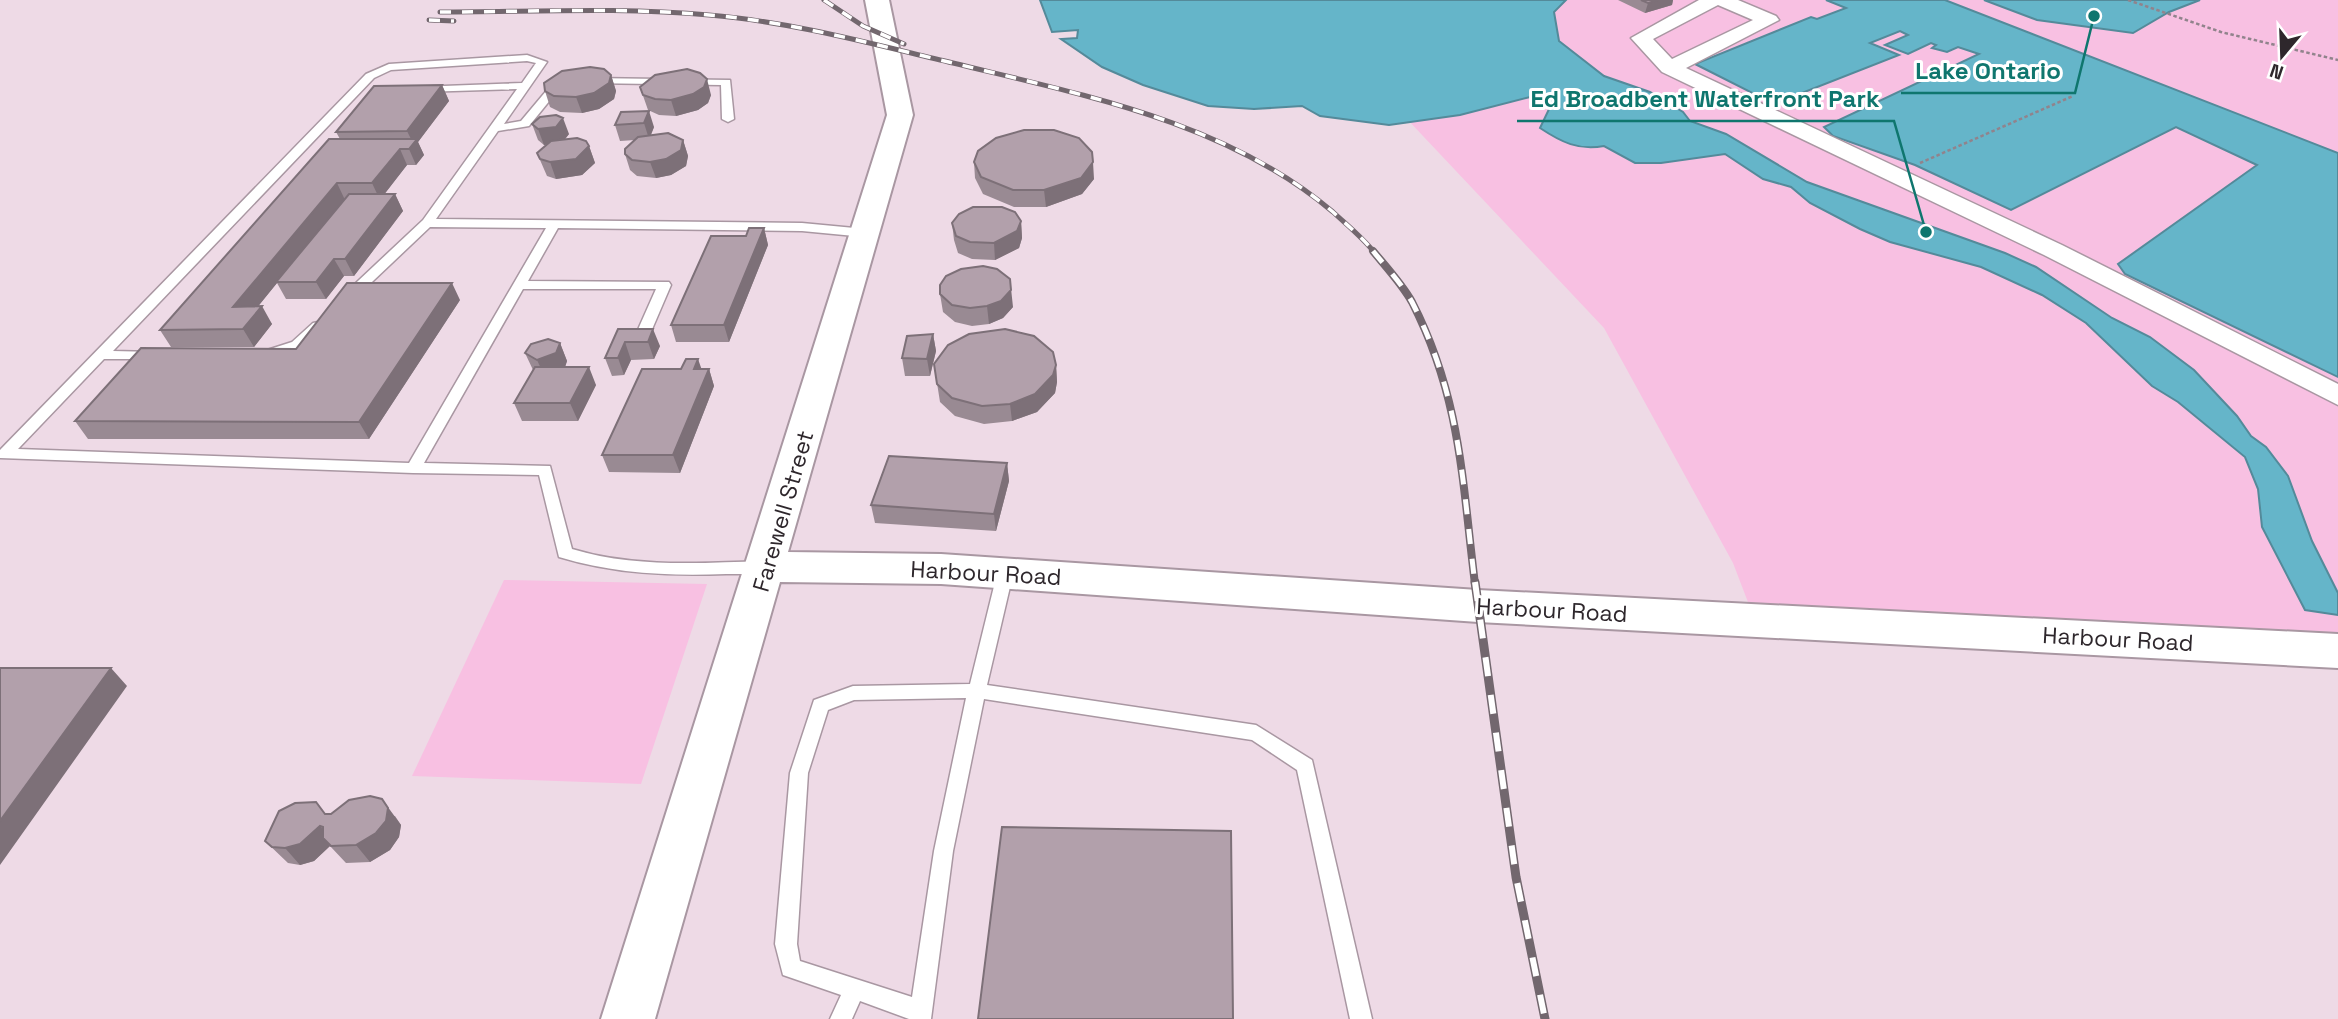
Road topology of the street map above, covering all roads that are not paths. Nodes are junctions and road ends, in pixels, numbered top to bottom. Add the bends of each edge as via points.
1 (877, 0) edge
2 (1714, 0) edge
3 (1722, 0) edge
4 (1669, 68) junction
5 (524, 86) junction
6 (405, 90) edge
7 (379, 91) edge
8 (352, 92) junction
9 (728, 119) dead end
10 (495, 128) junction
11 (427, 223) junction
12 (554, 226) junction
13 (865, 233) junction
14 (517, 285) junction
15 (643, 334) edge
16 (100, 355) junction
17 (167, 356) edge
18 (261, 356) edge
19 (2338, 396) edge
20 (413, 468) junction
21 (766, 567) junction
22 (1005, 573) junction
23 (2338, 651) edge
24 (976, 691) junction
25 (854, 989) junction
26 (921, 1015) edge
27 (628, 1019) edge
28 (841, 1019) edge
29 (1361, 1019) edge

1 - 13 street, Farewell Street via 900,115
2 - 4 street via 1641,38
3 - 4 street via 1769,20
4 - 19 street via 2053,250
5 - 6 lane
5 - 8 lane via 542,62 538,59 389,67
5 - 10 lane
7 - 8 lane
8 - 16 lane
9 - 10 lane via 726,82 583,81 551,92 525,124
10 - 11 lane
11 - 12 lane
11 - 18 lane via 297,345
12 - 13 lane via 802,227
12 - 14 lane
13 - 21 street, Farewell Street
14 - 15 lane via 664,285
14 - 20 lane
16 - 17 lane
16 - 20 lane via 5,454
20 - 21 lane via 545,471 565,553 585,561 672,569
21 - 22 street, Harbour Road
21 - 27 street, Farewell Street
22 - 23 street, Harbour Road via 1478,606
22 - 24 lane
24 - 25 lane via 853,693 821,705 799,773 786,944 792,968
24 - 26 lane via 928,943
24 - 29 lane via 1256,733 1305,766
25 - 26 lane
25 - 28 lane

